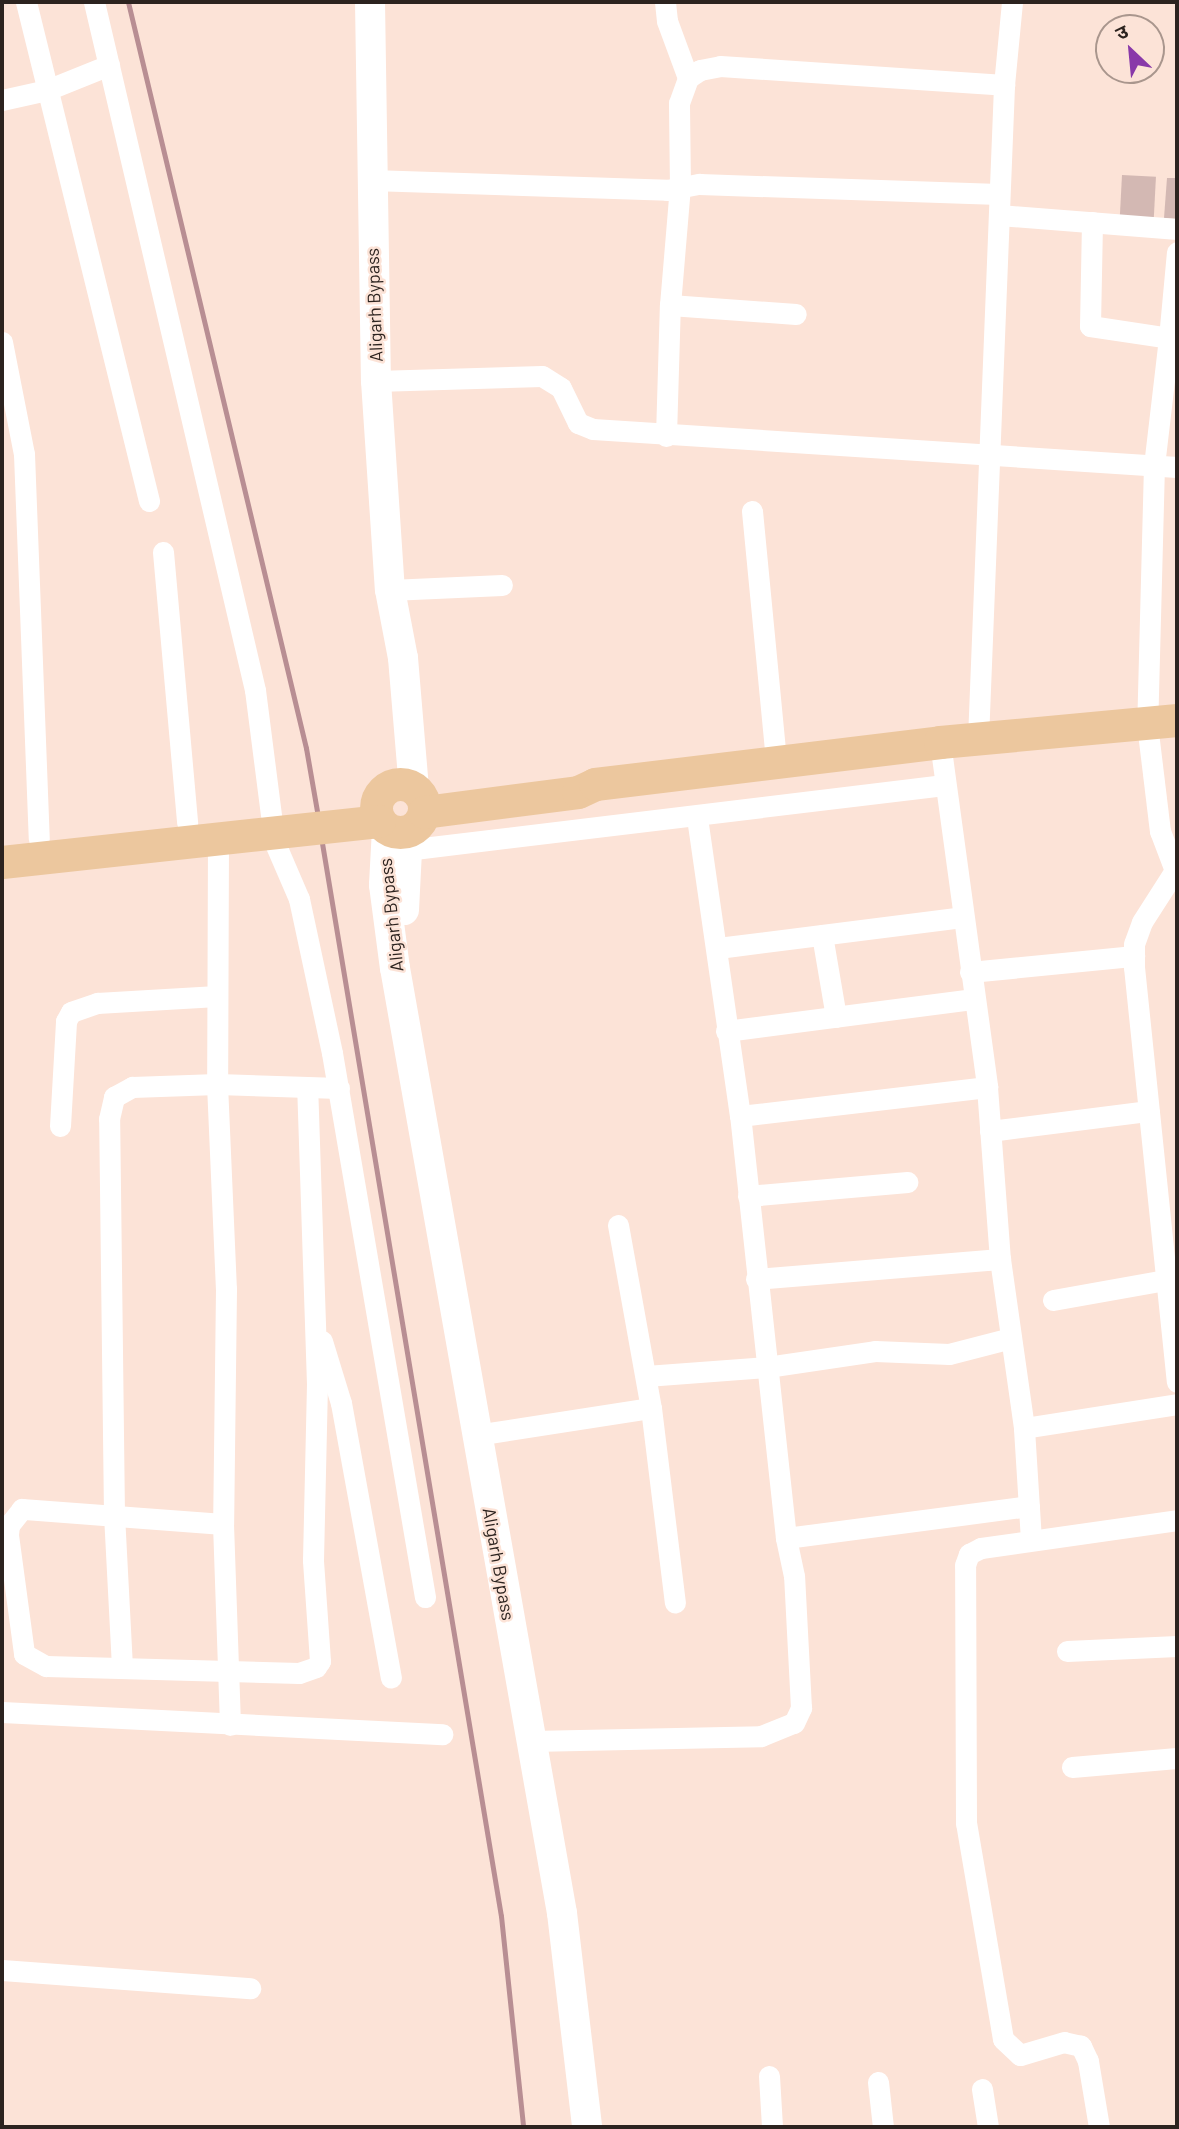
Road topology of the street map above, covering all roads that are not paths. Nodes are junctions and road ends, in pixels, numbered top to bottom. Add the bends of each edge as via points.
1 (26, 2) edge
2 (94, 2) edge
3 (370, 2) edge
4 (665, 2) edge
5 (1012, 2) edge
6 (109, 65) junction
7 (688, 78) junction
8 (1004, 85) junction
9 (47, 90) junction
10 (2, 100) edge
11 (371, 180) junction
12 (680, 187) junction
13 (999, 205) junction
14 (1091, 222) junction
15 (1177, 229) edge
16 (1177, 252) edge
17 (670, 305) junction
18 (796, 314) dead end
19 (1168, 338) junction
20 (3, 339) edge
21 (376, 381) junction
22 (12, 432) edge
23 (666, 436) junction
24 (989, 456) junction
25 (1154, 465) junction
26 (1177, 467) edge
27 (149, 501) dead end
28 (752, 511) dead end
29 (163, 552) dead end
30 (502, 585) dead end
31 (391, 599) junction
32 (1162, 722) edge
33 (978, 738) junction
34 (940, 742) junction
35 (776, 762) junction
36 (944, 785) junction
37 (393, 813) junction
38 (697, 818) junction
39 (187, 823) junction
40 (281, 824) junction
41 (39, 839) junction
42 (218, 840) junction
43 (2, 843) edge
44 (2, 862) edge
45 (1175, 874) edge
46 (962, 917) junction
47 (822, 935) junction
48 (718, 948) junction
49 (1134, 956) junction
50 (970, 972) junction
51 (217, 996) junction
52 (974, 999) junction
53 (836, 1017) junction
54 (726, 1031) junction
55 (217, 1084) junction
56 (987, 1087) junction
57 (338, 1088) junction
58 (307, 1089) junction
59 (1149, 1111) junction
60 (740, 1116) junction
61 (60, 1126) dead end
62 (990, 1131) junction
63 (907, 1182) dead end
64 (748, 1196) junction
65 (618, 1225) dead end
66 (1000, 1259) junction
67 (756, 1279) junction
68 (1172, 1279) edge
69 (1053, 1300) dead end
70 (316, 1323) junction
71 (1012, 1338) junction
72 (767, 1367) junction
73 (646, 1376) junction
74 (1177, 1382) edge
75 (1177, 1404) edge
76 (651, 1408) junction
77 (1024, 1428) junction
78 (476, 1435) junction
79 (1029, 1506) junction
80 (12, 1509) edge
81 (114, 1515) junction
82 (1177, 1520) edge
83 (223, 1524) junction
84 (786, 1538) junction
85 (1031, 1540) junction
86 (425, 1597) dead end
87 (8, 1600) edge
88 (675, 1603) dead end
89 (1177, 1646) edge
90 (1067, 1651) dead end
91 (122, 1667) junction
92 (227, 1668) junction
93 (391, 1677) dead end
94 (2, 1712) edge
95 (230, 1724) junction
96 (442, 1734) dead end
97 (531, 1741) junction
98 (1177, 1758) edge
99 (1072, 1767) dead end
100 (2, 1970) edge
101 (250, 1987) dead end
102 (769, 2076) dead end
103 (878, 2082) dead end
104 (982, 2090) dead end
105 (587, 2127) edge
106 (772, 2127) edge
107 (883, 2127) edge
108 (988, 2127) edge
109 (1099, 2127) edge

1 - 9 street
2 - 6 street
3 - 11 main road, Aligarh Bypass
4 - 7 street via 667,21
5 - 8 street
6 - 9 street
6 - 40 street via 255,690
7 - 8 street via 720,66
7 - 12 street via 679,103
8 - 13 street
9 - 10 street
9 - 27 street
11 - 12 street via 525,187
11 - 21 main road, Aligarh Bypass
12 - 13 street via 699,184
12 - 17 street
13 - 14 street
13 - 24 street
14 - 15 street
14 - 19 street via 1090,326
16 - 19 street
17 - 18 street
17 - 23 street
19 - 25 street
20 - 22 street
21 - 23 street via 542,376 561,388 578,423
21 - 31 main road, Aligarh Bypass
22 - 41 street
23 - 24 street
24 - 25 street
24 - 33 street
25 - 26 street
25 - 32 street
28 - 35 street
29 - 39 street
30 - 31 street
31 - 37 main road, Aligarh Bypass
32 - 33 main road
32 - 45 street via 1160,831
33 - 34 main road
34 - 35 main road
34 - 36 street
35 - 37 main road via 594,785 578,792
36 - 38 street
36 - 46 street
37 - 38 street
37 - 40 main road
37 - 78 main road, Aligarh Bypass via 384,885
38 - 48 street
39 - 40 main road
39 - 41 main road
40 - 42 main road
40 - 57 street
41 - 43 main road
42 - 44 main road
42 - 51 street
45 - 49 street via 1142,922
46 - 47 street
46 - 50 street
47 - 48 street
47 - 53 street
48 - 54 street
49 - 50 street
49 - 59 street
50 - 52 street
51 - 55 street
51 - 61 street via 97,1003 71,1012 66,1021
52 - 53 street
52 - 56 street
53 - 54 street
54 - 60 street
55 - 58 street
55 - 81 street via 132,1087 121,1090 110,1107
55 - 83 street via 226,1289
56 - 60 street
56 - 62 street
57 - 58 street
57 - 86 street
58 - 70 street
59 - 62 street
59 - 68 street
60 - 64 street
62 - 66 street
63 - 64 street
64 - 67 street
65 - 73 street
66 - 67 street
66 - 71 street
67 - 72 street
68 - 69 street
68 - 74 street
70 - 92 street via 313,1560 320,1661 299,1673
70 - 93 street via 341,1403
71 - 72 street via 949,1354 875,1351
71 - 77 street
72 - 73 street
72 - 84 street
73 - 76 street
75 - 77 street
76 - 78 street
76 - 88 street
77 - 79 street
78 - 97 main road, Aligarh Bypass
79 - 84 street
79 - 85 street
80 - 81 street
80 - 87 street
81 - 83 street
81 - 91 street
82 - 85 street
83 - 92 street
84 - 97 street via 798,1621 801,1708 794,1723 761,1736
85 - 109 street via 981,1548 969,1554 965,1565 966,1824 1003,2039 1020,2055 1063,2042 1081,2046 1088,2061
87 - 91 street via 30,1661 46,1666
89 - 90 street
91 - 92 street
92 - 95 street
94 - 95 street
95 - 96 street
97 - 105 main road, Aligarh Bypass via 568,1946
98 - 99 street
100 - 101 street
102 - 106 street
103 - 107 street
104 - 108 street

